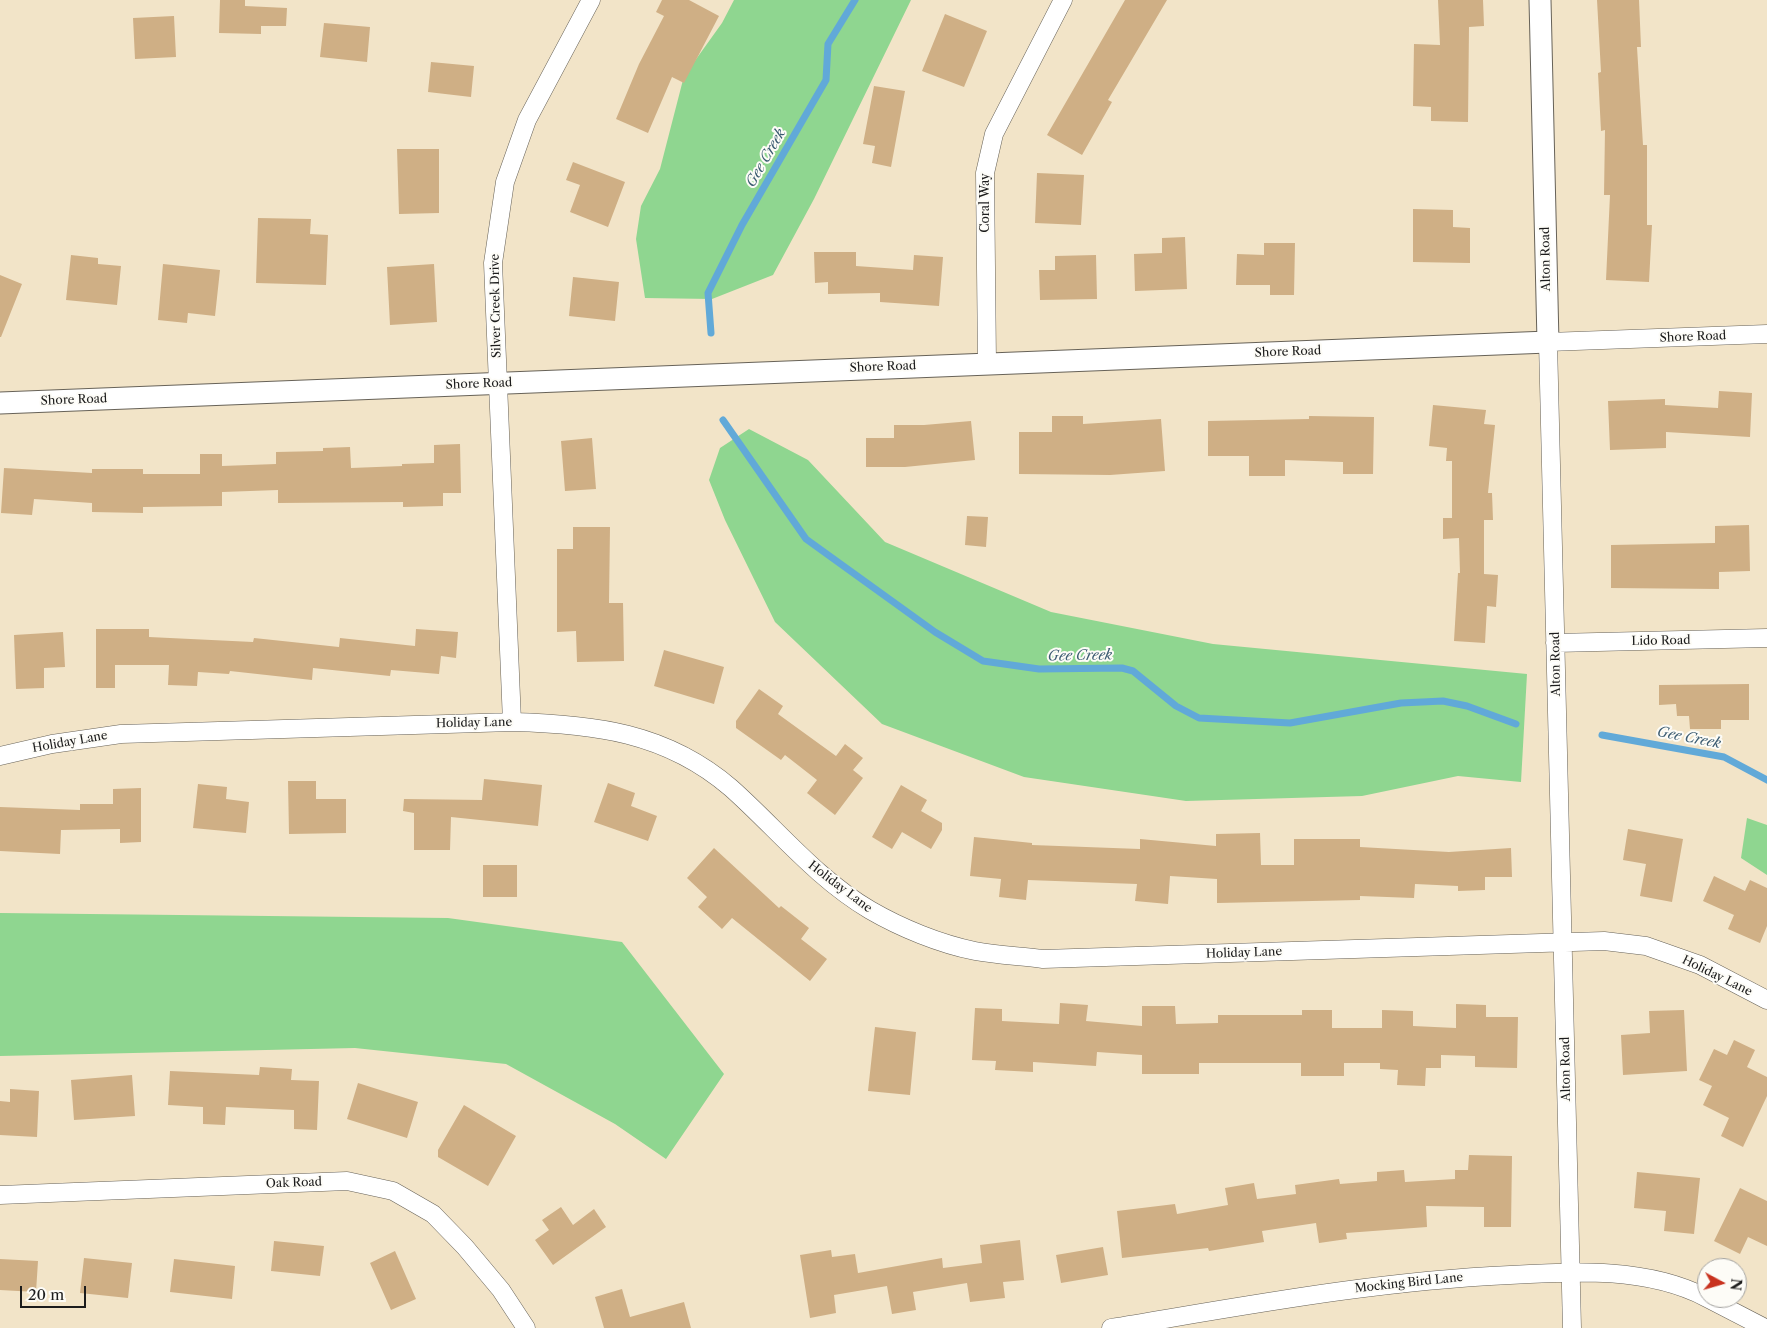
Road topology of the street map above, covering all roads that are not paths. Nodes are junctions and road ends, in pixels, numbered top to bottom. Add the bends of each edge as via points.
1 (591, 0) edge
2 (1063, 0) edge
3 (1540, 0) edge
4 (1767, 334) edge
5 (1548, 342) junction
6 (987, 363) junction
7 (498, 383) junction
8 (0, 403) edge
9 (1767, 638) edge
10 (1555, 644) junction
11 (512, 722) junction
12 (0, 756) edge
13 (1563, 943) junction
14 (1767, 1000) edge
15 (0, 1195) edge
16 (1571, 1272) junction
17 (1697, 1295) edge
18 (1726, 1308) edge
19 (526, 1328) edge
20 (1111, 1328) edge
21 (1572, 1328) edge
22 (1765, 1328) edge

1 - 7 street, Silver Creek Drive via 528,120 505,182 493,263
2 - 6 street, Coral Way via 994,134 987,163
3 - 5 street, Alton Road
4 - 5 street, Shore Road
5 - 6 street, Shore Road
5 - 10 street, Alton Road
6 - 7 street, Shore Road
7 - 8 street, Shore Road
7 - 11 street, Silver Creek Drive
9 - 10 street, Lido Road
10 - 13 street, Alton Road
11 - 12 street, Holiday Lane via 122,734 52,744
11 - 13 street, Holiday Lane via 571,724 615,730 664,747 700,765 730,788 815,871 870,910 923,936 974,950 1043,959
13 - 14 street, Holiday Lane via 1604,941 1646,946 1700,965
13 - 16 street, Alton Road
15 - 19 street, Oak Road via 346,1181 393,1191 433,1214 501,1290
16 - 17 street, Mocking Bird Lane via 1653,1280
16 - 20 street, Mocking Bird Lane via 1449,1278 1361,1287
16 - 21 street, Alton Road
18 - 22 street, Mocking Bird Lane

